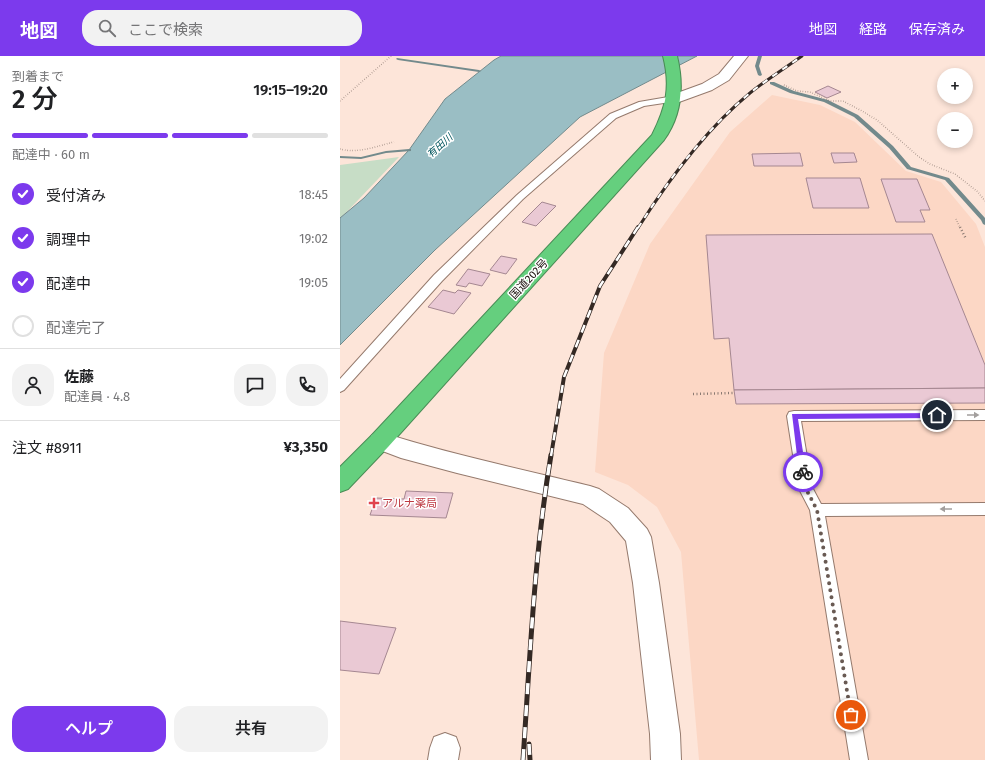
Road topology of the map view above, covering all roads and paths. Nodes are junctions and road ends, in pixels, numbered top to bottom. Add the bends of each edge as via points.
1 (391, 56) edge
2 (670, 56) edge
3 (741, 56) edge
4 (784, 85) dead end
5 (674, 100) junction
6 (340, 101) edge
7 (394, 142) dead end
8 (340, 149) edge
9 (985, 201) edge
10 (956, 219) dead end
11 (966, 239) dead end
12 (340, 386) edge
13 (733, 393) dead end
14 (693, 394) dead end
15 (985, 415) edge
16 (380, 440) junction
17 (340, 482) edge
18 (985, 509) edge
19 (817, 510) junction
20 (666, 760) edge
21 (859, 760) edge

1 - 6 path
2 - 5 highway, 国道202号 via 674,75
3 - 5 street via 724,77
4 - 9 path via 830,101 843,102 862,111 877,120 919,157 955,174 978,192
5 - 12 lane via 652,101 630,107 613,116 520,197 438,278
5 - 16 highway, 国道202号 via 671,114 659,136
7 - 8 path via 358,150
10 - 11 path
13 - 14 path
19 -> 15 lane via 805,487 794,416
16 - 17 highway, 国道202号
16 - 20 street via 401,449 590,496 619,515 638,537 665,734
18 -> 19 lane
19 - 21 lane

